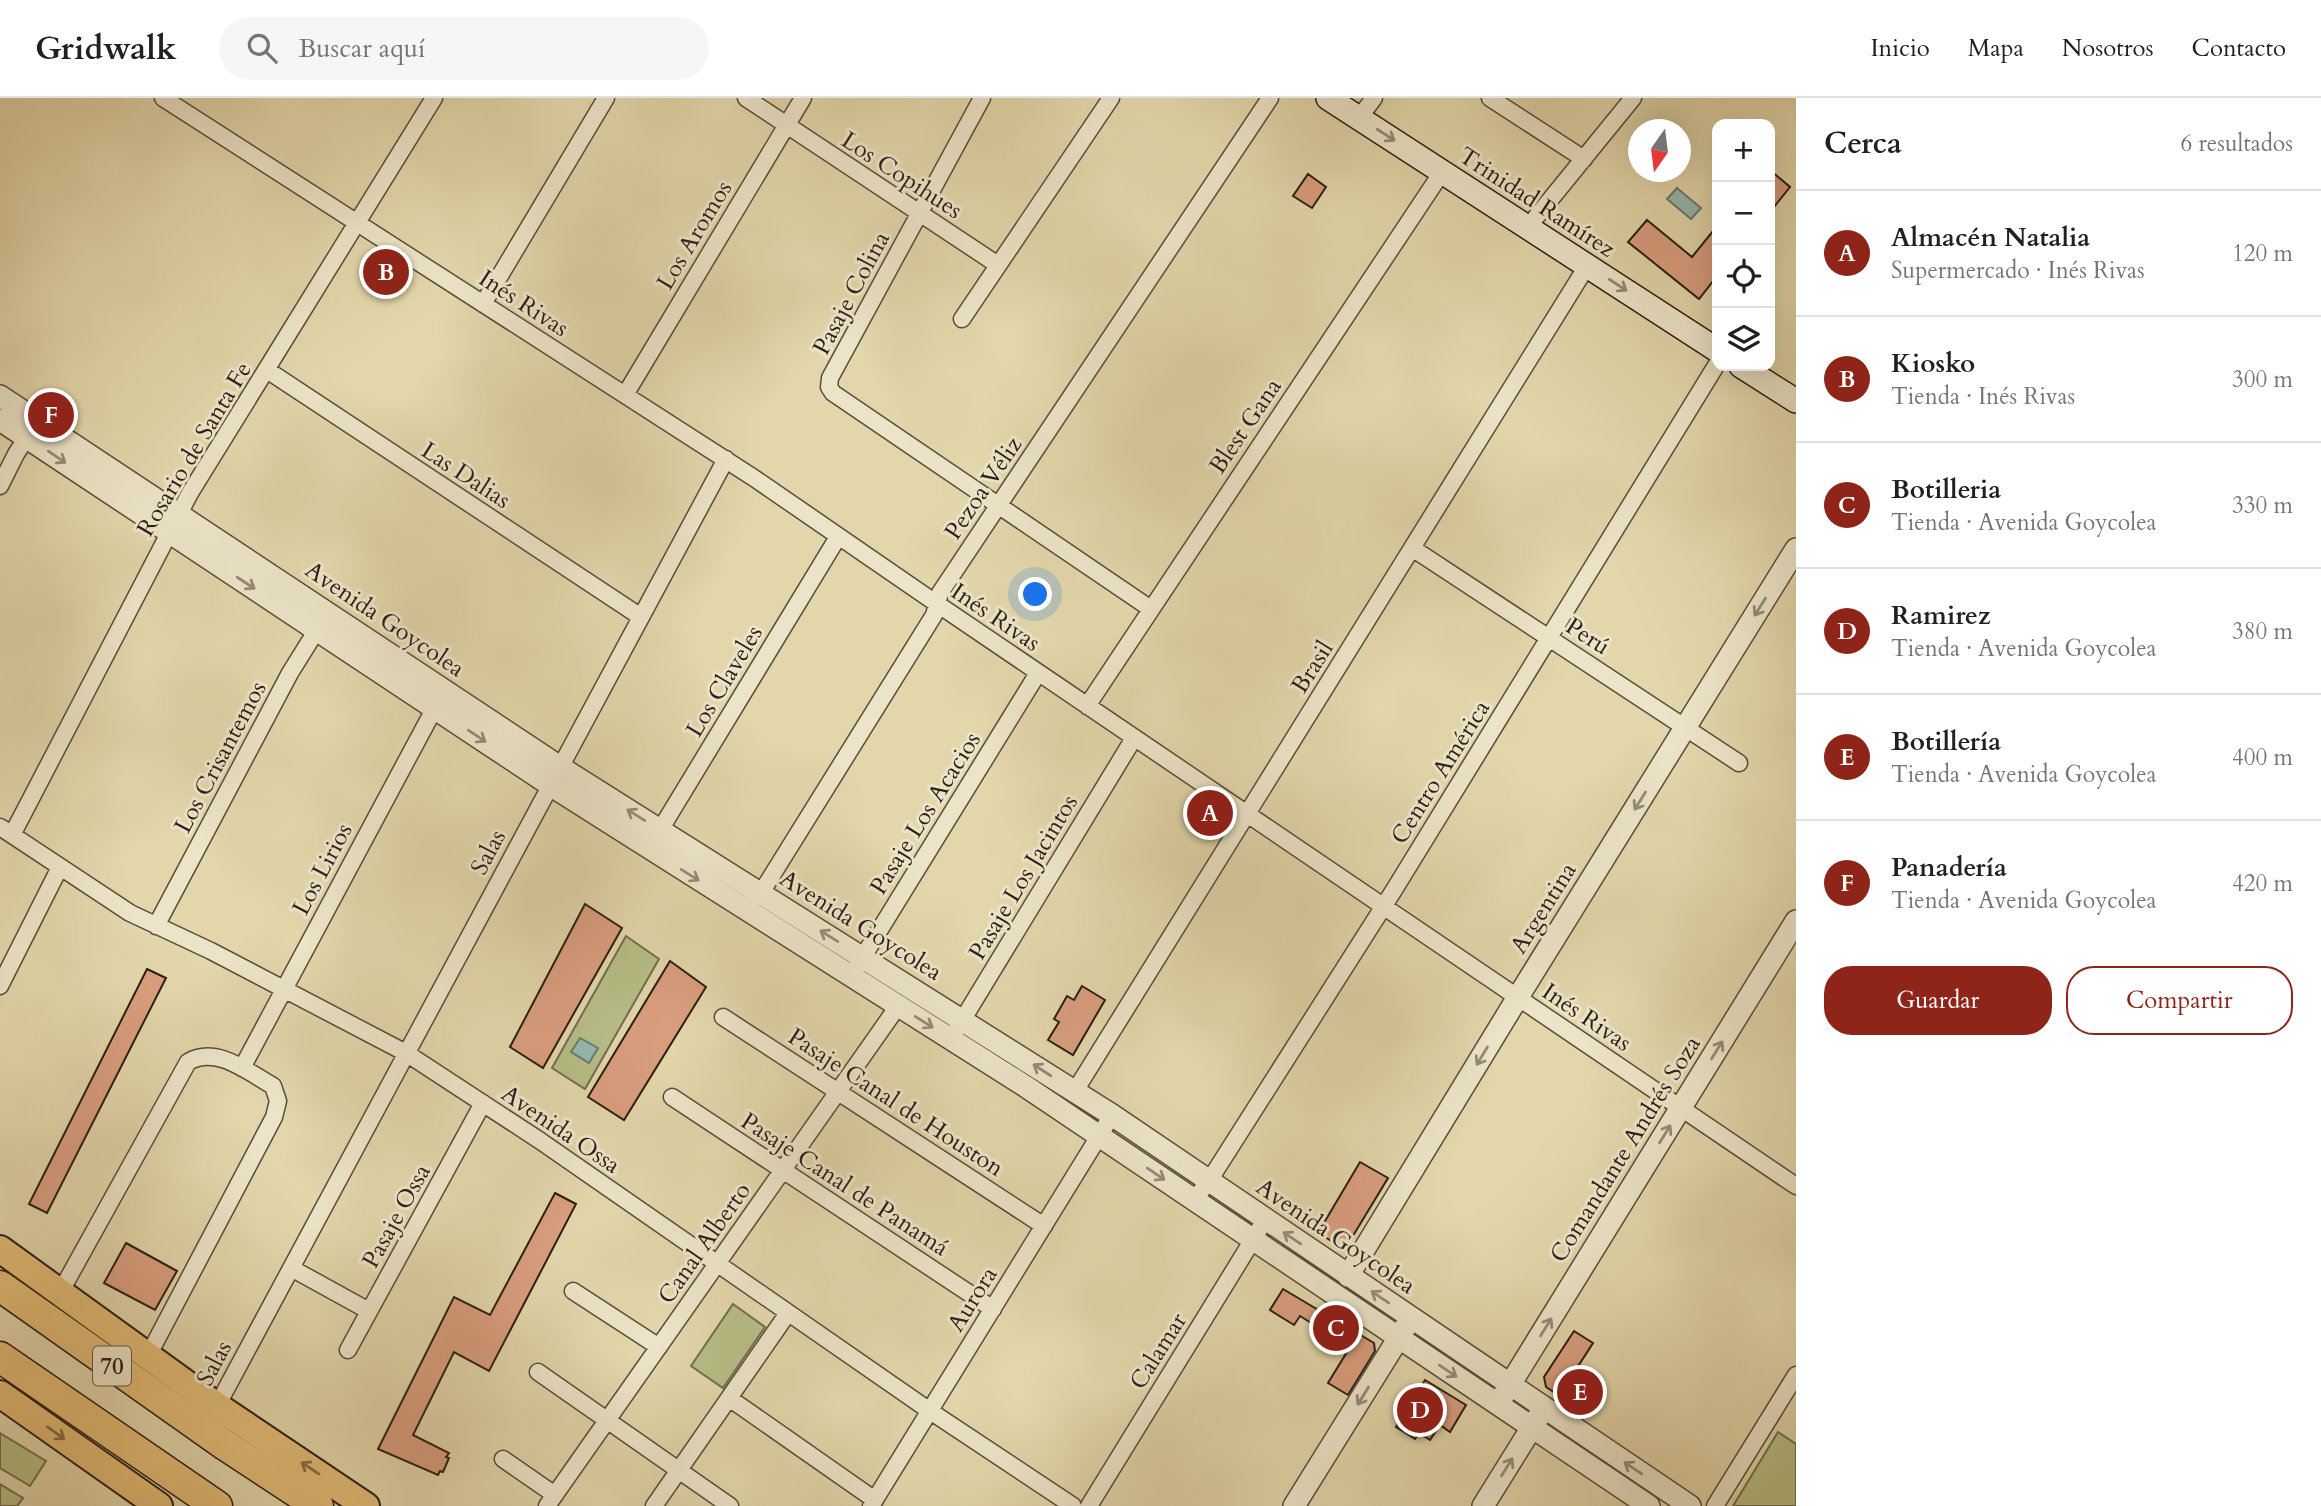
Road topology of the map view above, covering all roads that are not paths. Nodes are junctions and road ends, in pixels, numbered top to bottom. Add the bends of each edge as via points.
1 (163, 98) edge
2 (434, 98) edge
3 (606, 98) edge
4 (746, 98) edge
5 (803, 98) edge
6 (982, 98) edge
7 (1111, 98) edge
8 (1270, 98) edge
9 (1328, 98) edge
10 (1374, 98) edge
11 (1490, 98) edge
12 (1633, 98) edge
13 (1359, 118) junction
14 (786, 126) junction
15 (1584, 159) junction
16 (1442, 172) junction
17 (919, 214) junction
18 (358, 224) junction
19 (1528, 227) junction
20 (998, 265) junction
21 (1587, 265) junction
22 (483, 304) junction
23 (962, 319) dead end
24 (1712, 347) edge
25 (267, 370) junction
26 (1712, 371) edge
27 (1749, 371) edge
28 (625, 395) junction
29 (0, 396) edge
30 (1795, 398) edge
31 (0, 420) edge
32 (27, 438) junction
33 (726, 459) junction
34 (0, 486) edge
35 (999, 506) junction
36 (174, 523) junction
37 (838, 537) junction
38 (1412, 548) junction
39 (1796, 549) edge
40 (937, 604) junction
41 (1151, 609) junction
42 (640, 617) junction
43 (322, 621) junction
44 (1549, 638) junction
45 (1038, 673) junction
46 (439, 700) junction
47 (1087, 706) junction
48 (1685, 727) junction
49 (1135, 738) junction
50 (1739, 763) dead end
51 (555, 776) junction
52 (1247, 814) junction
53 (660, 830) junction
54 (6, 831) edge
55 (649, 849) junction
56 (60, 867) junction
57 (761, 893) junction
58 (1384, 907) junction
59 (743, 908) junction
60 (1796, 921) edge
61 (156, 926) junction
62 (863, 957) junction
63 (851, 977) junction
64 (0, 986) edge
65 (284, 989) junction
66 (1518, 998) junction
67 (898, 1006) junction
68 (723, 1017) dead end
69 (963, 1020) junction
70 (951, 1039) junction
71 (406, 1053) junction
72 (242, 1068) junction
73 (1075, 1091) junction
74 (838, 1092) junction
75 (672, 1097) dead end
76 (483, 1103) junction
77 (1681, 1108) junction
78 (1112, 1115) junction
79 (1100, 1136) junction
80 (783, 1170) junction
81 (1209, 1181) junction
82 (1796, 1186) edge
83 (1194, 1200) junction
84 (1265, 1220) junction
85 (1044, 1226) junction
86 (1253, 1240) junction
87 (0, 1249) edge
88 (0, 1262) edge
89 (718, 1263) junction
90 (291, 1268) junction
91 (1348, 1276) junction
92 (0, 1286) edge
93 (572, 1290) dead end
94 (61, 1291) junction
95 (1336, 1296) junction
96 (993, 1309) junction
97 (369, 1311) junction
98 (788, 1313) junction
99 (1411, 1318) junction
100 (1399, 1338) junction
101 (659, 1347) junction
102 (348, 1350) dead end
103 (148, 1356) junction
104 (0, 1357) edge
105 (0, 1371) edge
106 (538, 1372) dead end
107 (1796, 1375) edge
108 (1510, 1385) junction
109 (0, 1394) edge
110 (729, 1398) junction
111 (1498, 1405) junction
112 (217, 1406) junction
113 (1544, 1408) junction
114 (930, 1411) junction
115 (608, 1419) junction
116 (1532, 1427) junction
117 (225, 1445) junction
118 (502, 1459) dead end
119 (679, 1470) junction
120 (183, 1484) junction
121 (551, 1501) edge
122 (873, 1503) edge
123 (159, 1506) edge
124 (216, 1506) edge
125 (318, 1506) edge
126 (366, 1506) edge
127 (654, 1506) edge
128 (730, 1506) edge
129 (1073, 1506) edge
130 (1089, 1506) edge
131 (1294, 1506) edge
132 (1483, 1506) edge
133 (1649, 1506) edge
134 (1689, 1506) edge
135 (1714, 1506) edge

1 - 18 street, Inés Rivas
2 - 18 street, Rosario de Santa Fe
3 - 22 street
4 - 14 street, Los Copihues
5 - 14 street, Los Aromos
6 - 17 street, Pasaje Colina
7 - 20 street
8 - 35 street, Pezoa Véliz
9 - 13 main road, Trinidad Ramírez
10 - 13 street
11 - 15 street
12 - 15 street
13 -> 16 main road, Trinidad Ramírez
14 - 17 street, Los Copihues
14 - 28 street, Los Aromos
15 - 19 street
16 - 19 main road, Trinidad Ramírez
16 - 41 street, Blest Gana
17 - 20 street, Los Copihues
17 - 35 street, Pasaje Colina via 829,387
18 - 22 street, Inés Rivas
18 - 25 street, Rosario de Santa Fe
19 - 21 main road, Trinidad Ramírez
20 - 23 street
21 -> 24 main road, Trinidad Ramírez
21 - 38 street, Brasil
22 - 28 street, Inés Rivas
25 - 36 street, Rosario de Santa Fe
25 - 42 street, Las Dalias
26 - 44 street, Centro América
27 - 30 main road
28 - 33 street, Inés Rivas
29 - 36 street, Avenida Goycolea
31 - 32 street, Avenida Goycolea
32 - 34 street
32 -> 36 street, Avenida Goycolea
33 - 37 street, Inés Rivas
33 - 42 street, Salas
35 - 40 street, Pezoa Véliz
35 - 41 street, Pasaje Colina
36 - 43 street, Avenida Goycolea
36 - 54 street, Rosario de Santa Fe
37 - 40 street, Inés Rivas
37 - 53 street, Los Claveles
38 - 44 street, Perú
38 - 52 street, Brasil
39 -> 48 street, Argentina
40 - 45 street, Inés Rivas
40 - 57 street, Pezoa Véliz
41 - 47 street, Blest Gana
42 - 51 street, Salas
43 - 46 street, Avenida Goycolea
43 - 61 street, Los Crisantemos
44 - 48 street, Perú
44 - 58 street, Centro América
45 - 47 street, Inés Rivas
45 - 62 street, Pasaje Los Acacios
46 - 51 street, Avenida Goycolea
46 - 65 street, Los Lirios
47 - 49 street, Inés Rivas
48 - 50 street, Perú
48 -> 66 street, Argentina
49 - 52 street, Inés Rivas
49 - 69 street, Pasaje Los Jacintos
53 -> 51 street, Avenida Goycolea
51 - 55 street, Avenida Goycolea
51 - 71 street, Salas
52 - 58 street, Inés Rivas
52 - 73 street, Brasil
53 - 55 street, Los Claveles
53 - 57 street, Avenida Goycolea
54 - 56 street, Avenida Ossa
55 -> 59 street, Avenida Goycolea
56 - 61 street, Avenida Ossa
56 - 64 street
57 - 59 street, Pezoa Véliz
62 -> 57 street, Avenida Goycolea
58 - 66 street, Inés Rivas
58 - 81 street, Centro América
59 - 63 street, Avenida Goycolea
77 -> 60 street, Comandante Andrés Soza
61 - 65 street, Avenida Ossa
62 - 63 street, Pasaje Los Acacios
62 - 69 street, Avenida Goycolea
63 - 67 street, Avenida Goycolea
65 - 71 street, Avenida Ossa
65 - 72 street, Los Lirios
66 - 77 street, Inés Rivas
66 -> 91 street, Argentina
67 -> 70 street, Avenida Goycolea
67 - 74 street, Canal Alberto
68 - 74 street, Pasaje Canal de Houston
69 - 70 street, Pasaje Los Jacintos
73 -> 69 street, Avenida Goycolea
70 - 79 street, Avenida Goycolea
71 - 76 street, Avenida Ossa
71 - 90 street, Salas
72 - 94 street via 206,1055 188,1062
72 - 103 street via 273,1086 277,1109
73 - 78 street, Avenida Goycolea
74 - 80 street, Canal Alberto
74 - 85 street, Pasaje Canal de Houston
75 - 80 street, Pasaje Canal de Panamá
76 - 89 street, Avenida Ossa
76 - 97 street, Pasaje Ossa
77 - 82 street, Inés Rivas
108 -> 77 street, Comandante Andrés Soza
78 - 79 street, Aurora
78 - 81 street, Avenida Goycolea
79 -> 83 street, Avenida Goycolea
79 - 85 street, Aurora
80 - 89 street, Canal Alberto
80 - 96 street, Pasaje Canal de Panamá
81 - 83 street, Centro América
81 - 84 street, Avenida Goycolea
83 - 86 street, Avenida Goycolea
84 - 86 street, Calamar
91 -> 84 street, Avenida Goycolea
85 - 96 street, Aurora
86 - 95 street, Avenida Goycolea
86 - 130 street, Calamar
87 - 94 main road
88 - 117 highway
89 - 98 street, Avenida Ossa
89 - 101 street, Canal Alberto
90 - 97 street
90 - 112 street, Salas
91 - 95 street, Argentina
99 -> 91 street, Avenida Goycolea
92 - 117 highway, 70
93 - 101 street
94 - 103 main road
95 - 100 street, Avenida Goycolea
96 - 114 street, Aurora
97 - 102 street, Pasaje Ossa
98 - 110 street
98 - 114 street, Avenida Ossa
99 - 100 street
99 - 108 street, Avenida Goycolea
100 -> 111 street, Avenida Goycolea
100 -> 131 street
101 - 115 street, Canal Alberto
103 - 112 main road
104 - 120 highway, 70
105 - 120 highway
106 - 115 street
107 - 135 street
108 - 111 street, Comandante Andrés Soza
108 - 113 street, Avenida Goycolea
109 -> 123 main road
110 - 119 street
110 - 122 street
111 - 116 street, Avenida Goycolea
126 -> 112 main road
113 - 116 street
134 -> 113 street, Avenida Goycolea
114 - 122 street, Aurora
114 - 129 street, Avenida Ossa
115 - 119 street
115 - 121 street, Canal Alberto
132 -> 116 street
116 - 133 street, Avenida Goycolea
117 - 125 highway, 70
118 - 121 street
119 - 127 street
119 - 128 street
120 - 124 highway, 70

